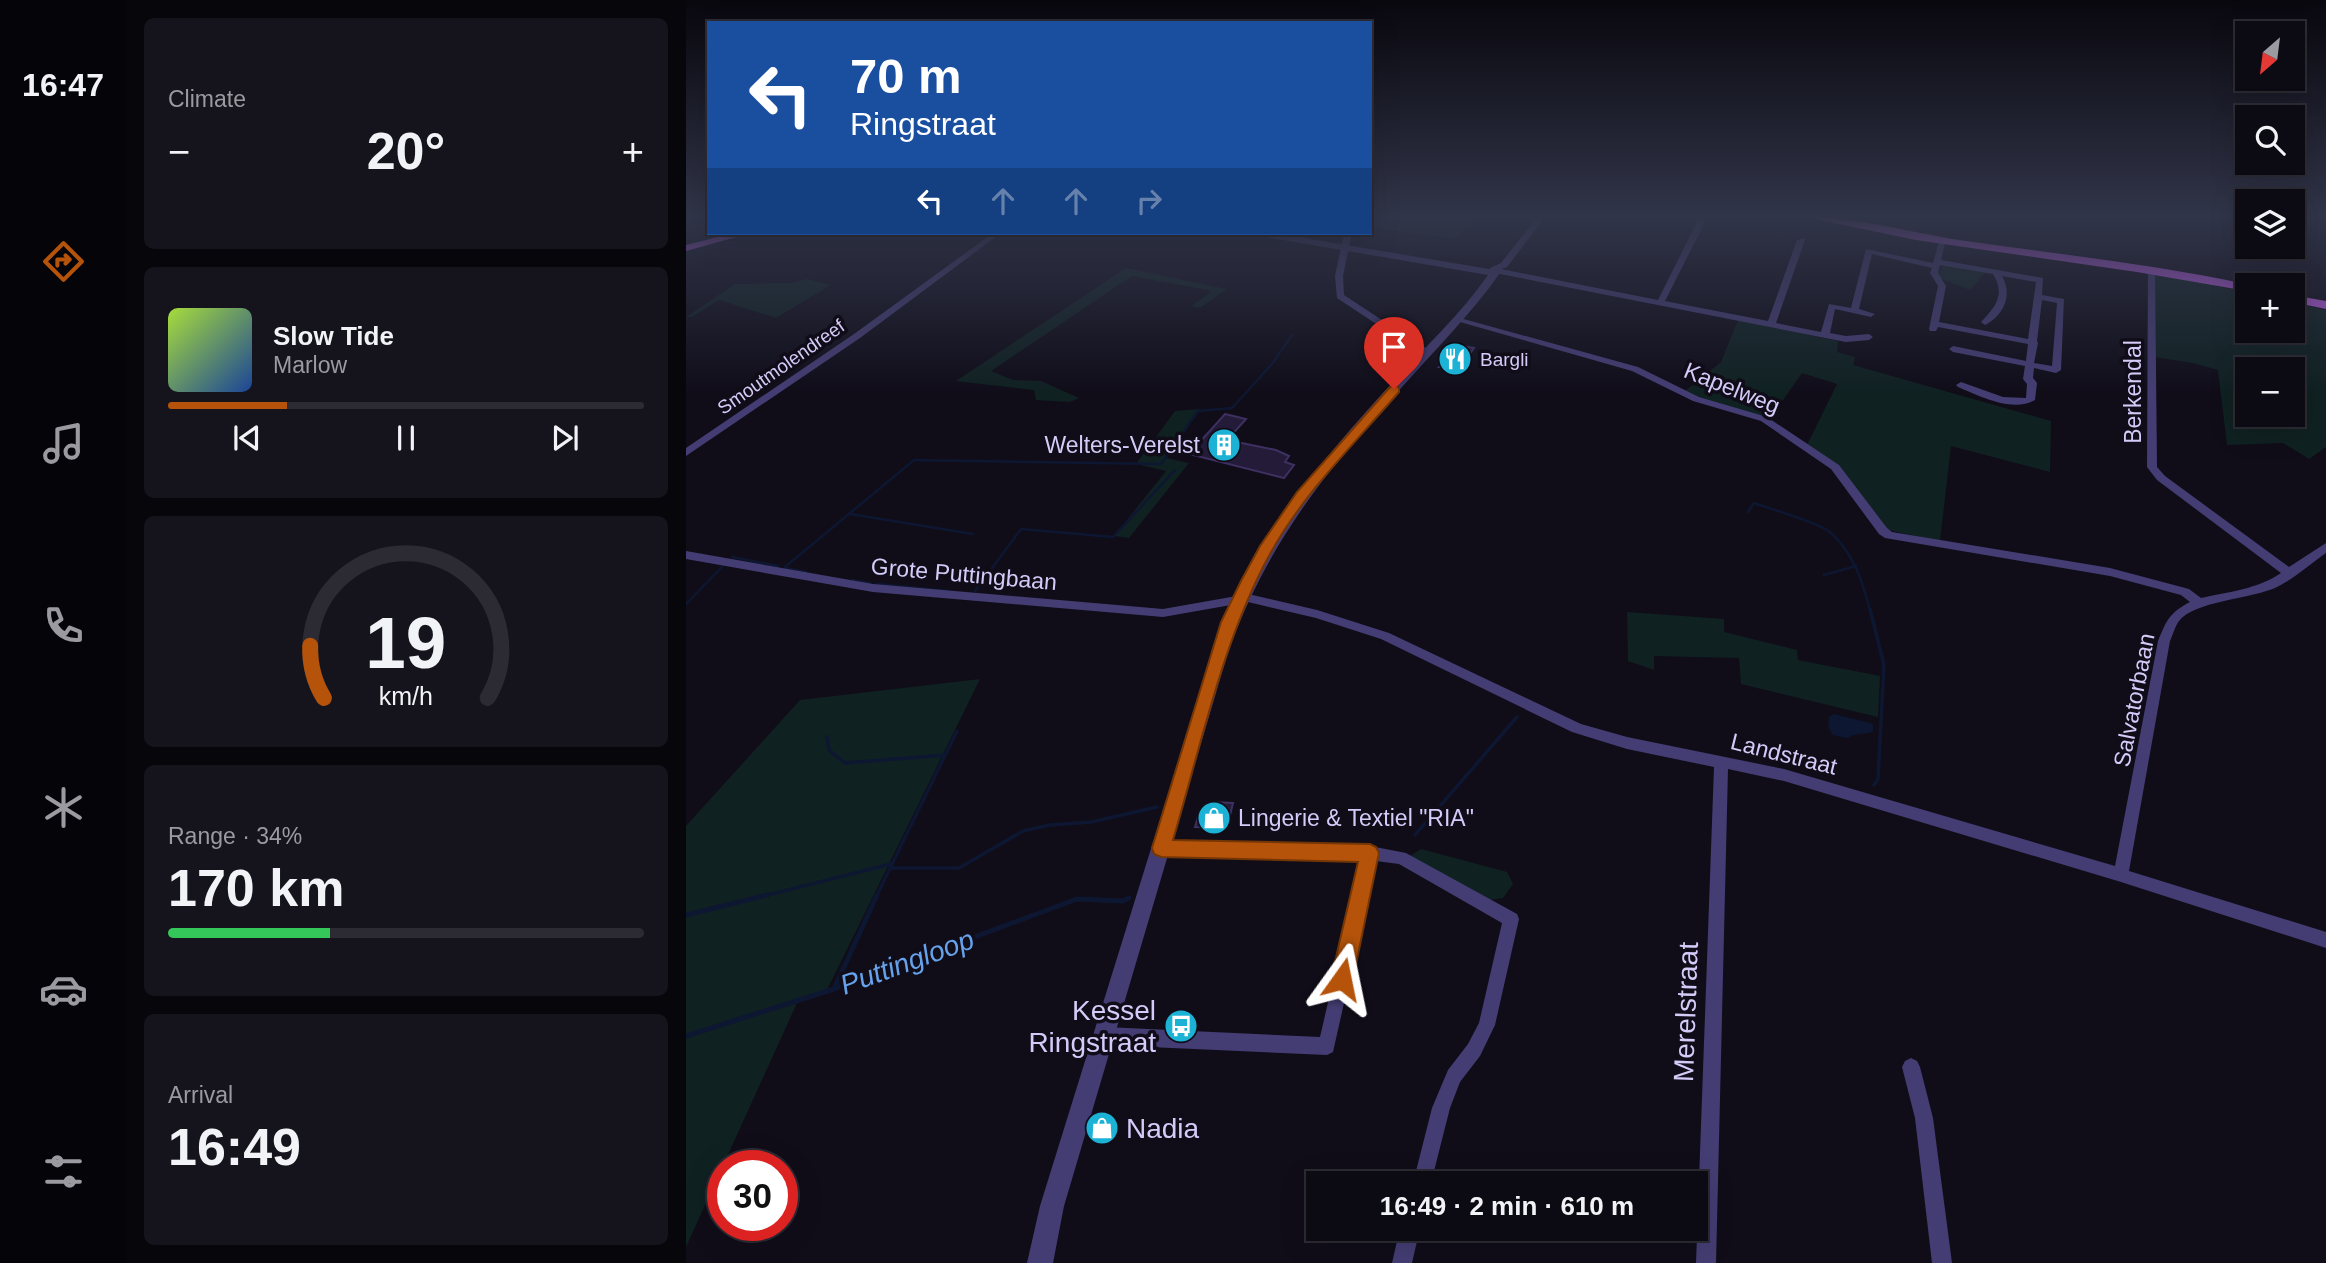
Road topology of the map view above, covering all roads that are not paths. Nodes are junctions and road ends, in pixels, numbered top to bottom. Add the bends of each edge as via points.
1 (940, 275) edge
2 (1341, 275) edge
3 (1486, 275) edge
4 (1674, 275) edge
5 (1789, 275) edge
6 (1863, 275) edge
7 (1934, 275) edge
8 (1998, 275) edge
9 (2012, 275) edge
10 (2151, 275) edge
11 (2181, 275) edge
12 (1491, 276) junction
13 (1520, 276) joint
14 (2235, 286) edge
15 (2039, 296) junction
16 (2305, 301) edge
17 (1660, 303) junction
18 (2326, 305) edge
19 (1854, 311) junction
20 (1871, 314) dead end
21 (1457, 320) junction
22 (1985, 322) dead end
23 (1772, 324) junction
24 (1825, 335) junction
25 (1869, 337) dead end
26 (1846, 339) junction
27 (2034, 343) junction
28 (1953, 349) dead end
29 (1428, 351) junction
30 (1842, 352) dead end
31 (2032, 365) junction
32 (1961, 385) dead end
33 (686, 453) edge
34 (2326, 547) edge
35 (686, 555) edge
36 (2290, 574) junction
37 (1240, 599) junction
38 (2199, 603) junction
39 (1721, 762) junction
40 (1161, 848) junction
41 (1370, 853) junction
42 (2121, 875) junction
43 (2326, 940) edge
44 (1105, 1036) junction
45 (1911, 1066) dead end
46 (1425, 1171) edge
47 (1407, 1241) edge
48 (1040, 1263) edge
49 (1402, 1263) edge
50 (1706, 1263) edge
51 (1942, 1263) edge

1 - 33 street, Smoutmolendreef
2 - 29 street via 1339,296
3 - 12 street
4 - 17 street
5 - 23 street
6 - 19 street
7 - 27 street via 1942,286 1933,327
8 - 22 street via 2004,298
9 - 15 street via 2040,280
10 - 36 street, Berkendal via 2152,467
11 - 14 main road
12 - 13 street
12 - 21 street
13 - 17 street
15 - 27 street
15 - 31 street via 2061,301 2056,370
16 - 18 main road
17 - 23 street
19 - 20 street
19 - 24 street via 1832,306
21 - 29 street
21 - 38 street, Kapelweg via 1645,372 1691,397 1764,419 1835,467 1889,535 2110,572 2185,592
23 - 24 street
24 - 26 street
25 - 26 street
26 - 30 street
27 - 31 street
28 - 31 street
29 - 37 street via 1302,495 1265,549
31 - 32 street via 2030,400 2018,403
34 - 36 street, Salvatorbaan
35 - 37 street, Grote Puttingbaan via 873,588 1163,613
36 - 38 street, Salvatorbaan via 2250,592
37 - 39 street, Landstraat via 1271,602 1385,636 1577,729
37 - 40 street via 1229,622
38 - 42 street, Salvatorbaan via 2173,619 2164,640
39 - 42 street, Landstraat via 1784,775
39 - 50 street, Merelstraat
40 - 41 street
40 - 44 street
41 - 44 street via 1327,1046
41 - 46 street via 1401,858 1511,919 1487,1025 1475,1051 1454,1076
42 - 43 street, Landstraat
44 - 48 street via 1052,1206
45 - 51 street via 1924,1118
47 - 49 street

